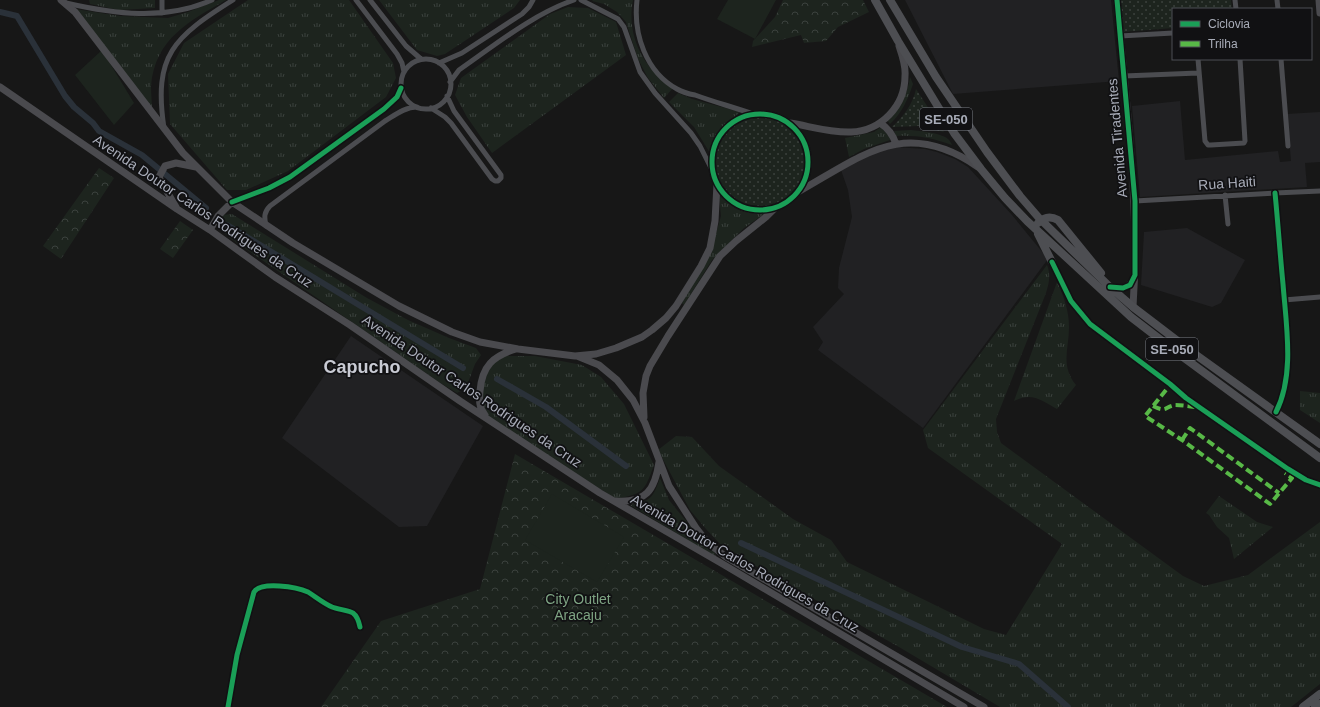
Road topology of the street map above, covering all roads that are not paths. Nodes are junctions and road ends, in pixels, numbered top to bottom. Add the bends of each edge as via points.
1 (84, 0) edge
2 (162, 0) edge
3 (212, 0) edge
4 (233, 0) edge
5 (356, 0) edge
6 (370, 0) edge
7 (533, 0) edge
8 (574, 0) edge
9 (581, 0) edge
10 (637, 0) edge
11 (875, 0) edge
12 (890, 0) edge
13 (1117, 0) edge
14 (1319, 0) edge
15 (62, 1) edge
16 (85, 7) junction
17 (162, 13) junction
18 (1320, 13) edge
19 (1172, 33) edge
20 (1120, 36) junction
21 (898, 42) junction
22 (420, 60) junction
23 (1198, 60) edge
24 (1240, 60) edge
25 (1281, 60) edge
26 (439, 63) junction
27 (404, 72) junction
28 (1198, 73) junction
29 (1124, 76) junction
30 (450, 82) junction
31 (0, 87) edge
32 (401, 88) junction
33 (447, 96) junction
34 (417, 107) junction
35 (431, 108) junction
36 (753, 114) junction
37 (789, 123) junction
38 (880, 123) junction
39 (164, 129) junction
40 (896, 144) junction
41 (1288, 146) dead end
42 (196, 168) junction
43 (711, 168) junction
44 (981, 169) junction
45 (717, 184) junction
46 (1320, 191) edge
47 (1275, 192) junction
48 (796, 193) junction
49 (1225, 196) junction
50 (1135, 201) junction
51 (232, 202) junction
52 (776, 207) junction
53 (177, 209) junction
54 (1041, 220) junction
55 (1228, 224) dead end
56 (266, 226) junction
57 (1034, 228) junction
58 (210, 230) junction
59 (1052, 262) joint
60 (1135, 275) junction
61 (1110, 287) junction
62 (1320, 297) edge
63 (1284, 300) junction
64 (676, 306) junction
65 (1133, 307) junction
66 (685, 310) junction
67 (518, 348) junction
68 (575, 356) junction
69 (1276, 412) junction
70 (487, 418) junction
71 (645, 423) junction
72 (1318, 441) edge
73 (1320, 458) edge
74 (659, 462) junction
75 (1320, 485) edge
76 (614, 501) junction
77 (360, 626) dead end
78 (1320, 694) edge
79 (1320, 704) edge
80 (228, 707) edge
81 (964, 707) edge
82 (984, 707) edge
83 (1304, 707) edge
84 (1315, 707) edge

1 - 16 street
2 - 17 street
3 - 17 street via 195,7
4 - 39 street via 203,18 173,49 161,78
5 - 27 street via 397,54
6 - 22 street
7 - 26 street via 516,18 462,53
8 - 30 street via 538,16 459,70
9 - 43 street via 618,18 624,27 640,72 691,133
10 - 36 street via 636,20 642,47 660,76 677,89
11 - 21 main road, SE-050
12 - 54 main road, SE-050 via 936,77 983,146
13 - 20 main road, Avenida Tiradentes
14 - 18 main road
15 - 16 street
15 - 39 main road, Avenida Doutor Carlos Rodrigues da Cruz via 75,12
16 - 17 street via 141,14
19 - 20 street
20 - 29 main road, Avenida Tiradentes
21 - 38 main road via 906,74 905,87 898,103
21 - 44 main road, SE-050 via 954,133
22 - 26 street via 433,60
22 - 27 street via 408,66
23 - 28 street
24 - 28 street via 1246,139 1244,143 1208,145 1205,142
25 - 41 street
26 - 30 street via 445,68
27 - 32 street
28 - 29 street
29 - 50 main road, Avenida Tiradentes
30 - 33 street
31 - 53 main road, Avenida Doutor Carlos Rodrigues da Cruz
32 - 34 street via 404,96
32 - 51 street via 384,109 290,177
33 - 35 street
33 - 35 street via 454,111 501,175 499,180 492,179 451,122
34 - 35 street
34 - 56 street via 410,107 385,121 270,206 264,218
36 - 37 main road via 769,114
36 - 43 main road via 736,119 720,134 713,149
37 - 38 main road via 846,132 873,128
37 - 48 main road via 799,133 808,159 808,170
38 - 40 main road via 888,129
39 - 42 main road, Avenida Doutor Carlos Rodrigues da Cruz
40 - 44 main road via 932,145 949,150
40 - 48 main road via 872,151
42 - 51 main road, Avenida Doutor Carlos Rodrigues da Cruz
42 - 53 main road via 176,164 165,166 159,177
43 - 45 main road
44 - 57 main road, SE-050
45 - 52 main road via 724,195 739,206 759,210
45 - 64 main road via 715,222 710,248
46 - 47 street, Rua Haiti
47 - 49 street, Rua Haiti
47 - 63 street
48 - 52 main road
49 - 50 street, Rua Haiti
49 - 55 street
50 - 60 main road, Avenida Tiradentes
51 - 56 main road, Avenida Doutor Carlos Rodrigues da Cruz
51 - 58 main road via 218,216
52 - 66 main road via 720,256
53 - 58 main road, Avenida Doutor Carlos Rodrigues da Cruz
54 - 57 main road
54 - 61 main road, SE-050
54 - 61 main road via 1053,217 1058,220
56 - 67 main road, Avenida Doutor Carlos Rodrigues da Cruz via 399,306 452,332 480,342
57 - 59 main road
57 - 73 main road, SE-050 via 1131,317
58 - 70 main road, Avenida Doutor Carlos Rodrigues da Cruz via 275,277
59 - 75 street via 1071,301 1090,324 1186,398 1288,470
60 - 61 main road via 1130,285 1123,288
60 - 65 main road, Avenida Tiradentes
61 - 65 main road, SE-050
62 - 63 street
63 - 69 street via 1288,364 1282,400
64 - 66 main road
64 - 68 main road via 666,318 642,336 596,354
65 - 69 main road, SE-050
66 - 71 main road via 646,376 643,393
67 - 68 main road, Avenida Doutor Carlos Rodrigues da Cruz
67 - 70 main road via 495,359 484,370 479,400
68 - 71 main road via 599,366 617,380 633,400
69 - 72 main road, SE-050
70 - 76 main road, Avenida Doutor Carlos Rodrigues da Cruz
71 - 74 main road, Avenida Doutor Carlos Rodrigues da Cruz
74 - 76 main road via 656,481 647,494 626,502
74 - 82 main road, Avenida Doutor Carlos Rodrigues da Cruz via 669,486 696,528 726,557
76 - 81 main road, Avenida Doutor Carlos Rodrigues da Cruz
77 - 80 street via 353,613 328,605 308,592 279,586 258,588 254,592 243,630
78 - 83 main road
79 - 84 main road

